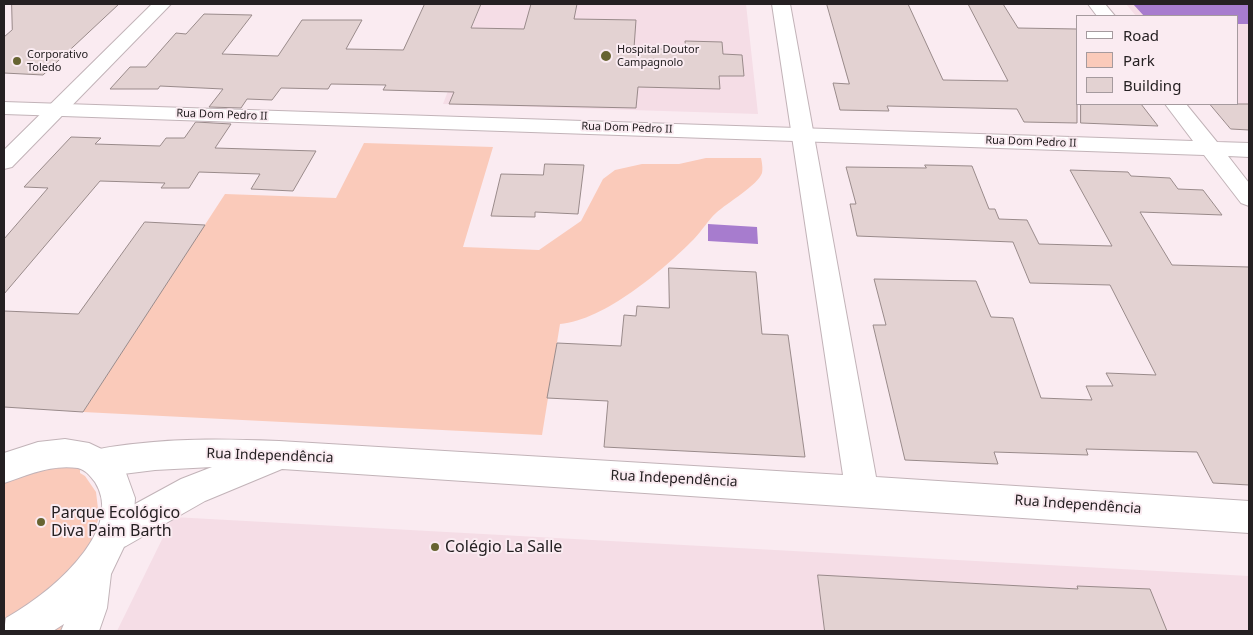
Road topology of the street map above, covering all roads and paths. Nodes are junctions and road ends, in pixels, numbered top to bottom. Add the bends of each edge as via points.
1 (162, 4) edge
2 (781, 4) edge
3 (1096, 4) edge
4 (1105, 15) edge
5 (1176, 105) edge
6 (4, 108) edge
7 (55, 110) junction
8 (803, 134) junction
9 (1210, 148) junction
10 (1249, 150) edge
11 (4, 162) edge
12 (1249, 198) edge
13 (4, 450) edge
14 (58, 454) junction
15 (279, 455) junction
16 (99, 463) junction
17 (4, 468) edge
18 (862, 491) junction
19 (1249, 517) edge
20 (114, 534) junction
21 (93, 572) junction
22 (19, 631) edge
23 (80, 631) edge

1 - 7 street
2 - 8 street
3 - 4 street
5 - 9 street
6 - 7 street, Rua Dom Pedro II
7 - 8 street, Rua Dom Pedro II
7 - 11 street
8 - 9 street, Rua Dom Pedro II
8 - 18 street
9 - 10 street, Rua Dom Pedro II
9 - 12 street
13 - 14 street
14 - 16 street via 79,455
14 - 17 street via 22,460
15 - 16 street, Rua Independência via 212,453
15 - 18 street, Rua Independência
15 - 20 street via 193,490
16 - 20 street via 118,487 120,504
18 - 19 street, Rua Independência
20 - 21 street
21 - 22 street via 45,617
21 - 23 street via 88,608

